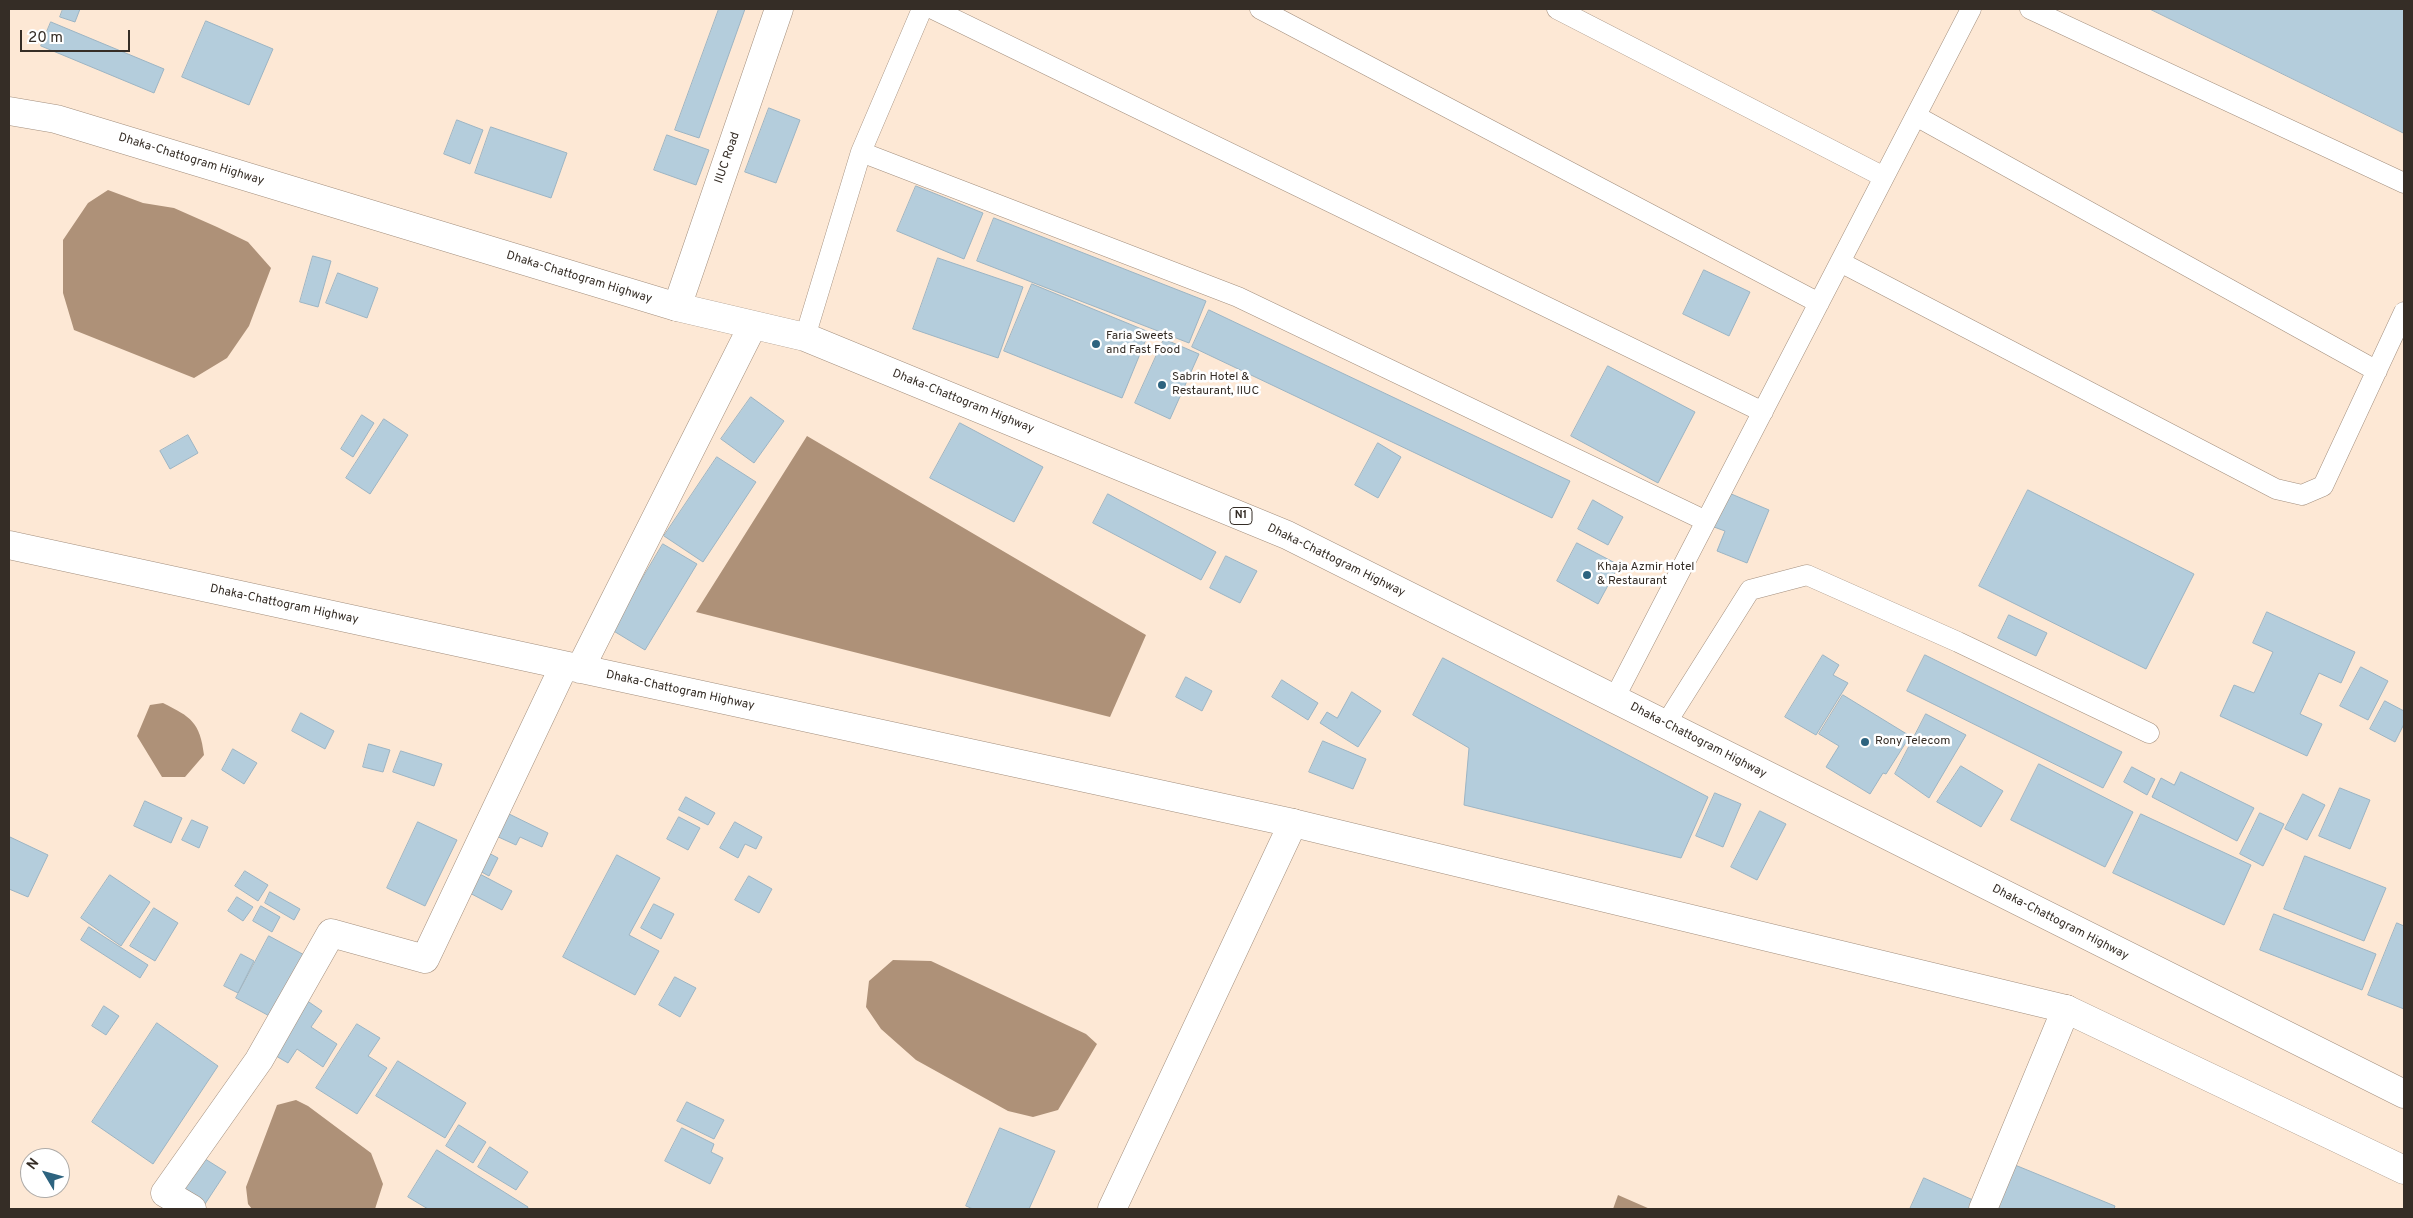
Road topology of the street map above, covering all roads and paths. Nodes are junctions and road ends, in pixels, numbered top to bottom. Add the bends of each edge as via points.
1 (779, 9) edge
2 (922, 9) edge
3 (933, 9) edge
4 (1260, 9) edge
5 (1557, 9) edge
6 (1971, 9) edge
7 (2030, 9) edge
8 (9, 111) edge
9 (1916, 116) junction
10 (861, 152) junction
11 (1884, 177) junction
12 (2404, 183) edge
13 (1840, 262) junction
14 (1819, 303) junction
15 (677, 307) junction
16 (2404, 312) edge
17 (753, 324) junction
18 (805, 337) junction
19 (2377, 371) junction
20 (1763, 412) junction
21 (1706, 521) junction
22 (9, 544) edge
23 (572, 668) junction
24 (1614, 699) junction
25 (1665, 724) junction
26 (2149, 733) dead end
27 (1294, 823) junction
28 (2066, 1009) junction
29 (2404, 1094) edge
30 (2404, 1170) edge
31 (192, 1209) edge
32 (1112, 1209) edge
33 (1983, 1209) edge

1 - 15 main road, IIUC Road
2 - 10 lane
3 - 20 lane
4 - 14 lane
5 - 11 lane
6 - 9 lane
7 - 12 lane
8 - 15 main road, Dhaka-Chattogram Highway / N1 via 56,119
9 - 11 lane
9 - 19 lane
10 - 18 lane
10 - 21 lane via 1238,297
11 - 13 lane
13 - 14 lane
13 - 19 lane via 2276,489 2302,495 2323,486
14 - 20 lane
15 - 17 main road, Dhaka-Chattogram Highway / N1
16 - 19 lane
17 - 18 main road, Dhaka-Chattogram Highway / N1
17 - 23 main road
18 - 24 main road, Dhaka-Chattogram Highway / N1 via 1287,535
20 - 21 lane
21 - 24 lane
22 - 23 main road, Dhaka-Chattogram Highway
23 - 27 main road, Dhaka-Chattogram Highway
23 - 31 main road via 425,959 331,933 259,1060 166,1193
24 - 25 main road, Dhaka-Chattogram Highway / N1
25 - 26 lane via 1750,590 1807,575 1958,642
25 - 29 main road, Dhaka-Chattogram Highway / N1
27 - 28 main road, Dhaka-Chattogram Highway
27 - 32 main road
28 - 30 main road, Dhaka-Chattogram Highway
28 - 33 main road

